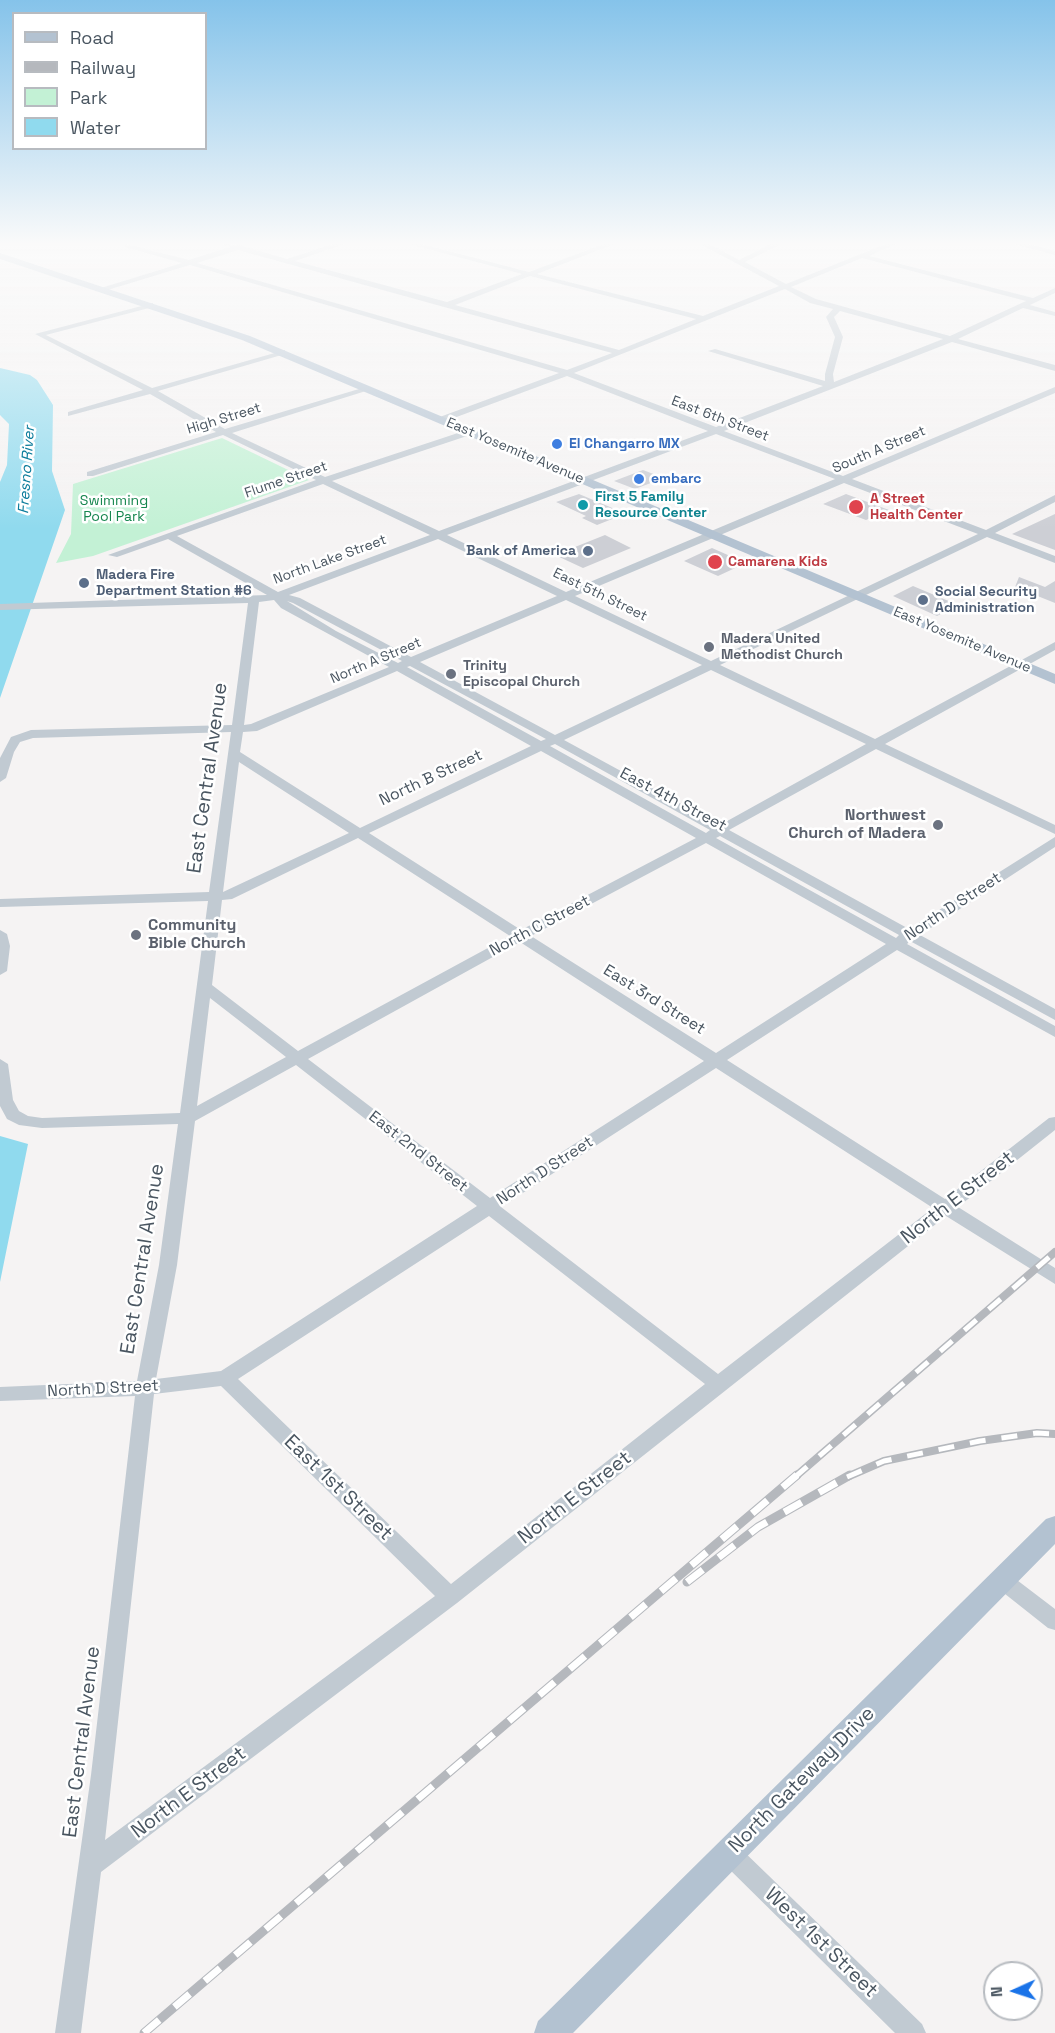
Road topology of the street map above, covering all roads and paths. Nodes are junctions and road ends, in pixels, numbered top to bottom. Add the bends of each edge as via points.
1 (49, 339) edge
2 (250, 339) edge
3 (454, 339) edge
4 (571, 339) edge
5 (650, 339) edge
6 (839, 339) edge
7 (946, 339) edge
8 (950, 340) junction
9 (712, 351) dead end
10 (282, 352) junction
11 (619, 352) junction
12 (1055, 368) edge
13 (565, 374) junction
14 (830, 385) junction
15 (366, 388) junction
16 (150, 390) junction
17 (1055, 390) edge
18 (71, 414) dead end
19 (440, 420) junction
20 (715, 431) junction
21 (470, 432) junction
22 (225, 433) junction
23 (90, 474) dead end
24 (325, 480) junction
25 (843, 480) junction
26 (585, 481) junction
27 (1055, 498) edge
28 (986, 534) junction
29 (168, 535) junction
30 (441, 535) junction
31 (714, 535) junction
32 (113, 555) dead end
33 (1055, 560) edge
34 (278, 596) junction
35 (568, 596) junction
36 (856, 596) junction
37 (254, 600) junction
38 (0, 607) edge
39 (1055, 645) edge
40 (413, 662) junction
41 (1020, 664) junction
42 (712, 665) junction
43 (400, 668) junction
44 (1055, 679) edge
45 (238, 729) junction
46 (555, 740) junction
47 (877, 744) junction
48 (540, 747) junction
49 (235, 754) junction
50 (0, 778) edge
51 (719, 830) junction
52 (1055, 830) edge
53 (358, 832) junction
54 (706, 838) junction
55 (1055, 842) edge
56 (215, 897) junction
57 (0, 903) edge
58 (0, 934) edge
59 (520, 936) junction
60 (904, 939) junction
61 (0, 971) edge
62 (204, 986) junction
63 (1055, 1015) edge
64 (1055, 1032) edge
65 (297, 1059) junction
66 (715, 1060) junction
67 (0, 1064) edge
68 (187, 1118) junction
69 (1055, 1122) edge
70 (489, 1207) junction
71 (946, 1208) junction
72 (1055, 1277) edge
73 (225, 1378) junction
74 (718, 1384) junction
75 (145, 1388) junction
76 (0, 1394) edge
77 (1055, 1527) edge
78 (1002, 1580) junction
79 (450, 1597) junction
80 (1055, 1621) edge
81 (729, 1853) junction
82 (90, 1866) junction
83 (68, 2033) edge
84 (550, 2033) edge
85 (913, 2033) edge

1 - 16 street, East 5th Street
2 - 10 main road, East Yosemite Avenue
3 - 13 street, East 6th Street
4 - 11 street
5 - 11 street
6 - 14 street via 829,374
7 - 8 street
8 - 12 street
8 - 14 street, North Lake Street
9 - 14 street
10 - 15 main road, East Yosemite Avenue
10 - 16 street
11 - 13 street
13 - 19 street
13 - 20 street, East 6th Street
14 - 20 street, North Lake Street
15 - 19 main road, East Yosemite Avenue
15 - 22 street, High Street
16 - 18 street
16 - 22 street, East 5th Street
17 - 25 street, South A Street
19 - 21 main road, East Yosemite Avenue
20 - 25 street, East 6th Street
20 - 26 street, North Lake Street
21 - 24 street, Flume Street
21 - 26 main road, East Yosemite Avenue
22 - 23 street, High Street
22 - 24 street, East 5th Street
24 - 29 street, Flume Street
24 - 30 street, East 5th Street
25 - 28 street, East 6th Street
25 - 31 street, South A Street
26 - 30 street, North Lake Street
26 - 31 main road, East Yosemite Avenue
27 - 28 street, North B Street
28 - 33 street, East 6th Street
28 - 36 street, North B Street
29 - 32 street, Flume Street
29 - 34 street, East 4th Street
30 - 34 street, North Lake Street
30 - 35 street, East 5th Street
31 - 35 street, North A Street
31 - 36 main road, East Yosemite Avenue
34 - 37 street, North Lake Street
34 - 40 street, East 4th Street via 296,600
34 - 43 street, East 4th Street via 285,606
35 - 40 street, North A Street
35 - 42 street, East 5th Street
36 - 41 main road, East Yosemite Avenue
36 - 42 street, North B Street
37 - 38 street, North Lake Street
37 - 45 street, East Central Avenue
39 - 41 street, North C Street
40 - 43 street, North A Street
40 - 46 street, East 4th Street
41 - 44 main road, East Yosemite Avenue
41 - 47 street, North C Street
42 - 46 street, North B Street
42 - 47 street, East 5th Street
43 - 45 street, North A Street via 253,729
43 - 48 street, East 4th Street
45 - 49 street, East Central Avenue
45 - 50 street, North A Street via 31,734 15,740
46 - 48 street, North B Street
46 - 51 street, East 4th Street
47 - 51 street, North C Street
47 - 52 street, East 5th Street
48 - 53 street, North B Street
48 - 54 street, East 4th Street
49 - 53 street, East 3rd Street
49 - 56 street, East Central Avenue
51 - 54 street, North C Street
51 - 60 street, East 4th Street
53 - 56 street, North B Street via 227,896
53 - 59 street, East 3rd Street
54 - 59 street, North C Street
54 - 60 street, East 4th Street
55 - 60 street, North D Street
56 - 57 street, North B Street
56 - 62 street, East Central Avenue
58 - 61 street
59 - 65 street, North C Street
59 - 66 street, East 3rd Street
60 - 63 street, East 4th Street
60 - 64 street, East 4th Street
60 - 66 street, North D Street
62 - 65 street, East 2nd Street
62 - 68 street, East Central Avenue
65 - 68 street, North C Street
65 - 70 street, East 2nd Street
66 - 70 street, North D Street
66 - 71 street, East 3rd Street
67 - 68 street, North C Street via 5,1100 13,1115 25,1121
68 - 75 street, East Central Avenue via 168,1265
69 - 71 street, North E Street
70 - 73 street, North D Street
70 - 74 street, East 2nd Street
71 - 72 street, East 3rd Street
71 - 74 street, North E Street
73 - 75 street, North D Street
73 - 79 street, East 1st Street
74 - 79 street, North E Street
75 - 76 street, North D Street
75 - 82 street, East Central Avenue
77 - 78 main road, North Gateway Drive
78 - 80 street
78 - 81 main road, North Gateway Drive
79 - 82 street, North E Street
81 - 84 main road, North Gateway Drive
81 - 85 street, West 1st Street
82 - 83 street, East Central Avenue

